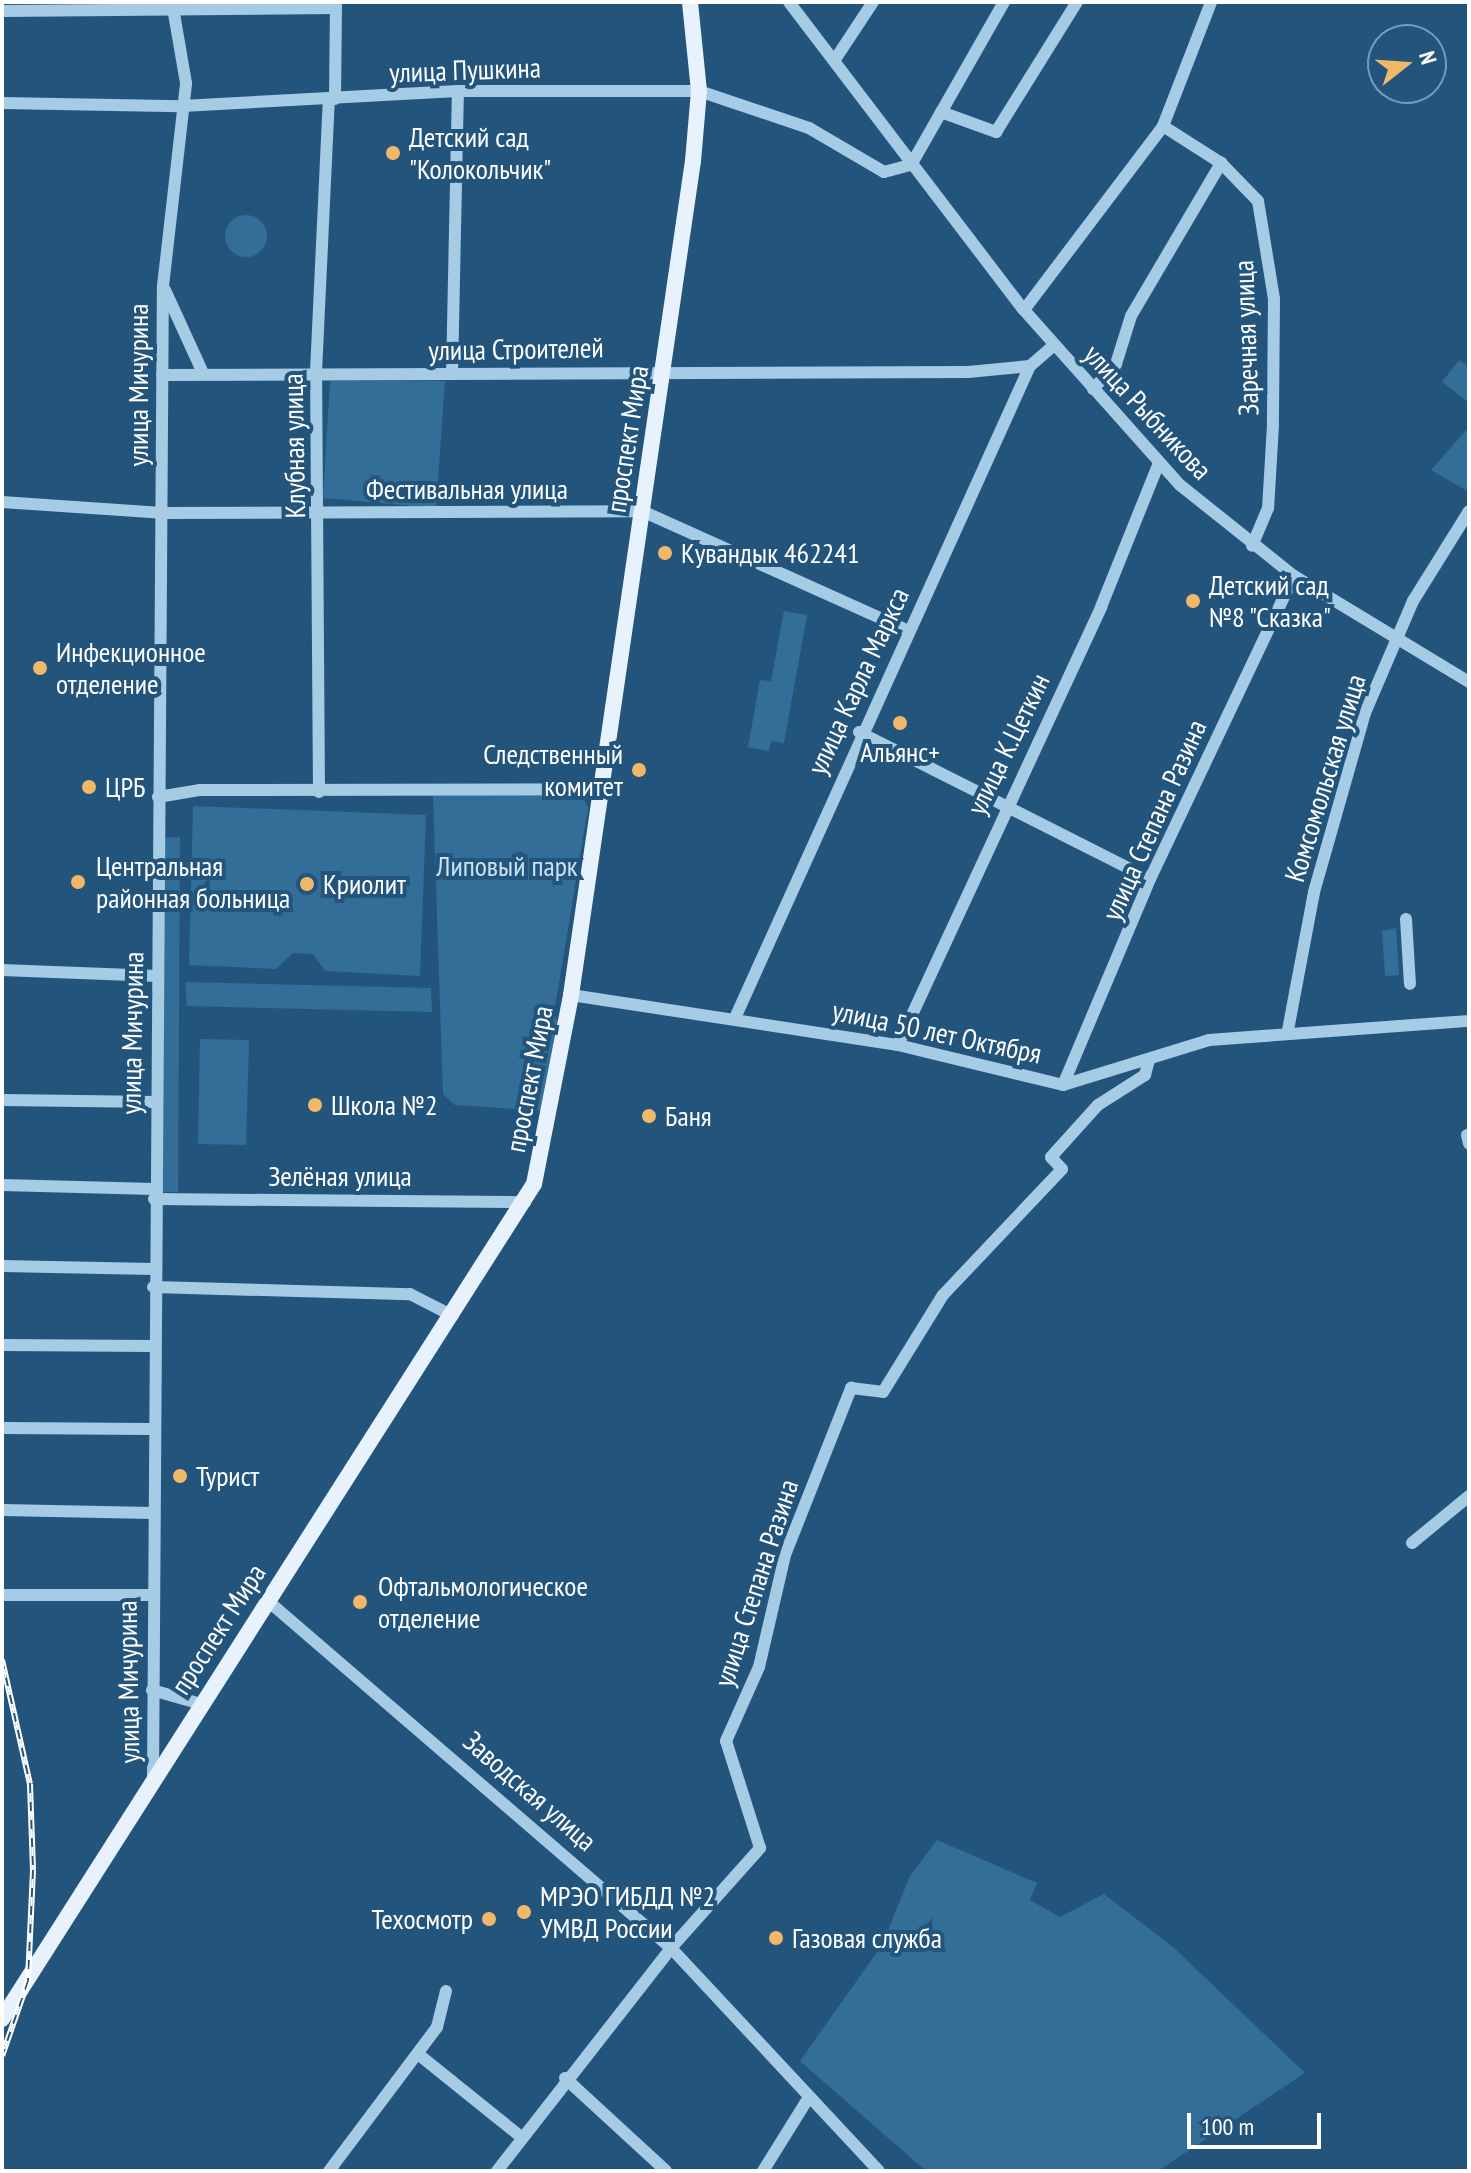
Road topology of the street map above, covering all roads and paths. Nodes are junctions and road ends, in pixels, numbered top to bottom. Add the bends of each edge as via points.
1 (690, 2) edge
2 (789, 2) edge
3 (873, 2) edge
4 (1004, 2) edge
5 (1077, 2) edge
6 (1211, 2) edge
7 (336, 5) edge
8 (172, 7) edge
9 (2, 11) edge
10 (834, 61) junction
11 (458, 91) junction
12 (699, 91) junction
13 (332, 99) junction
14 (2, 103) edge
15 (182, 106) junction
16 (941, 112) junction
17 (1163, 126) junction
18 (1221, 163) junction
19 (911, 165) junction
20 (163, 286) junction
21 (1024, 310) junction
22 (1054, 345) junction
23 (1030, 366) junction
24 (202, 371) junction
25 (664, 371) junction
26 (316, 372) junction
27 (452, 374) junction
28 (162, 375) junction
29 (1093, 389) junction
30 (1159, 463) junction
31 (2, 502) edge
32 (642, 511) junction
33 (1469, 511) edge
34 (162, 513) junction
35 (315, 513) junction
36 (1252, 546) junction
37 (1294, 576) junction
38 (907, 630) junction
39 (1399, 637) junction
40 (1469, 682) edge
41 (859, 732) junction
42 (601, 789) junction
43 (319, 792) junction
44 (158, 797) junction
45 (1005, 804) junction
46 (1150, 879) junction
47 (1406, 919) dead end
48 (2, 970) edge
49 (157, 976) junction
50 (1410, 984) dead end
51 (571, 995) junction
52 (735, 1018) junction
53 (1469, 1021) edge
54 (1288, 1030) junction
55 (898, 1045) junction
56 (1149, 1060) junction
57 (1063, 1085) junction
58 (2, 1100) edge
59 (156, 1102) junction
60 (2, 1185) edge
61 (154, 1194) junction
62 (525, 1202) junction
63 (2, 1266) edge
64 (153, 1269) junction
65 (153, 1287) junction
66 (453, 1316) junction
67 (2, 1345) edge
68 (153, 1346) junction
69 (2, 1428) edge
70 (152, 1429) junction
71 (1469, 1496) edge
72 (2, 1510) edge
73 (152, 1513) junction
74 (1412, 1543) dead end
75 (2, 1595) edge
76 (151, 1595) junction
77 (268, 1601) junction
78 (152, 1690) junction
79 (201, 1704) junction
80 (153, 1780) junction
81 (671, 1948) junction
82 (446, 1991) dead end
83 (2, 2019) edge
84 (418, 2054) junction
85 (565, 2078) junction
86 (809, 2097) junction
87 (520, 2136) junction
88 (329, 2171) edge
89 (497, 2171) edge
90 (666, 2171) edge
91 (763, 2171) edge
92 (879, 2171) edge

1 - 12 main road, проспект Мира
2 - 10 street, улица Рыбникова
3 - 10 street
4 - 16 street
5 - 16 street via 996,132
6 - 17 street
7 - 8 street
7 - 13 street, Клубная улица
8 - 9 street
8 - 15 street, улица Мичурина via 182,41
10 - 19 street, улица Рыбникова
11 - 12 street, улица Пушкина
11 - 13 street, улица Пушкина
11 - 27 street
12 - 19 street, улица Пушкина via 809,128 884,172
12 - 25 main road, проспект Мира
13 - 15 street, улица Пушкина
13 - 26 street, Клубная улица
14 - 15 street, улица Пушкина
15 - 20 street, улица Мичурина
16 - 19 street
17 - 18 street, Заречная улица
17 - 21 street
18 - 29 street via 1131,316 1116,364
18 - 36 street, Заречная улица via 1258,201 1274,299 1268,508
19 - 21 street, улица Рыбникова
20 - 24 street
20 - 28 street, улица Мичурина
21 - 22 street, улица Рыбникова
22 - 23 street
22 - 29 street, улица Рыбникова
23 - 25 street, улица Строителей
23 - 38 street, улица Карла Маркса
24 - 26 street, улица Строителей
24 - 28 street, улица Строителей
25 - 27 street, улица Строителей
25 - 32 main road, проспект Мира
26 - 27 street, улица Строителей
26 - 35 street, Клубная улица
28 - 34 street, улица Мичурина
29 - 30 street, улица Рыбникова
30 - 36 street, улица Рыбникова
30 - 45 street, улица К.Цеткин via 1101,607
31 - 34 street, Фестивальная улица
32 - 35 street, Фестивальная улица
32 - 38 street, Фестивальная улица
32 - 42 main road, проспект Мира
33 - 39 street, Комсомольская улица
34 - 35 street, Фестивальная улица
34 - 44 street, улица Мичурина
35 - 43 street, Клубная улица
36 - 37 street, улица Рыбникова
37 - 39 street, улица Рыбникова
37 - 46 street, улица Степана Разина
38 - 41 street, улица Карла Маркса
39 - 40 street, улица Рыбникова
39 - 54 street, Комсомольская улица via 1365,713 1330,830
41 - 45 street
41 - 52 street, улица Карла Маркса
42 - 43 street
42 - 51 main road, проспект Мира
43 - 44 street
44 - 49 street, улица Мичурина
45 - 46 street
45 - 55 street, улица К.Цеткин
46 - 57 street, улица Степана Разина
47 - 50 street
48 - 49 street
49 - 59 street, улица Мичурина
51 - 52 street, улица 50 лет Октября
51 - 62 main road, проспект Мира via 541,1160
52 - 55 street, улица 50 лет Октября
53 - 54 street, улица 50 лет Октября
54 - 56 street, улица 50 лет Октября via 1209,1040
55 - 57 street, улица 50 лет Октября
56 - 57 street, улица 50 лет Октября
56 - 81 street, улица Степана Разина via 1145,1075 1098,1105 1051,1157 1062,1169 943,1295 883,1392 851,1388 785,1555 759,1667 726,1741 760,1848
58 - 59 street
59 - 61 street, улица Мичурина
60 - 61 street, Зелёная улица
61 - 62 street, Зелёная улица
61 - 64 street, улица Мичурина
62 - 66 main road, проспект Мира
63 - 64 street
64 - 65 street, улица Мичурина
65 - 66 street via 410,1294
65 - 68 street, улица Мичурина
66 - 77 main road, проспект Мира
67 - 68 street
68 - 70 street, улица Мичурина
69 - 70 street
70 - 73 street, улица Мичурина
71 - 74 street
72 - 73 street
73 - 76 street, улица Мичурина
75 - 76 street
76 - 78 street, улица Мичурина
77 - 79 main road, проспект Мира
77 - 81 street, Заводская улица
78 - 79 street
78 - 80 street, улица Мичурина
79 - 80 main road, проспект Мира
80 - 83 main road, проспект Мира
81 - 85 street
81 - 86 street, Заводская улица
82 - 84 street via 437,2027
84 - 87 street
84 - 88 street
85 - 87 street
85 - 90 street
86 - 91 street
86 - 92 street, Заводская улица
87 - 89 street

